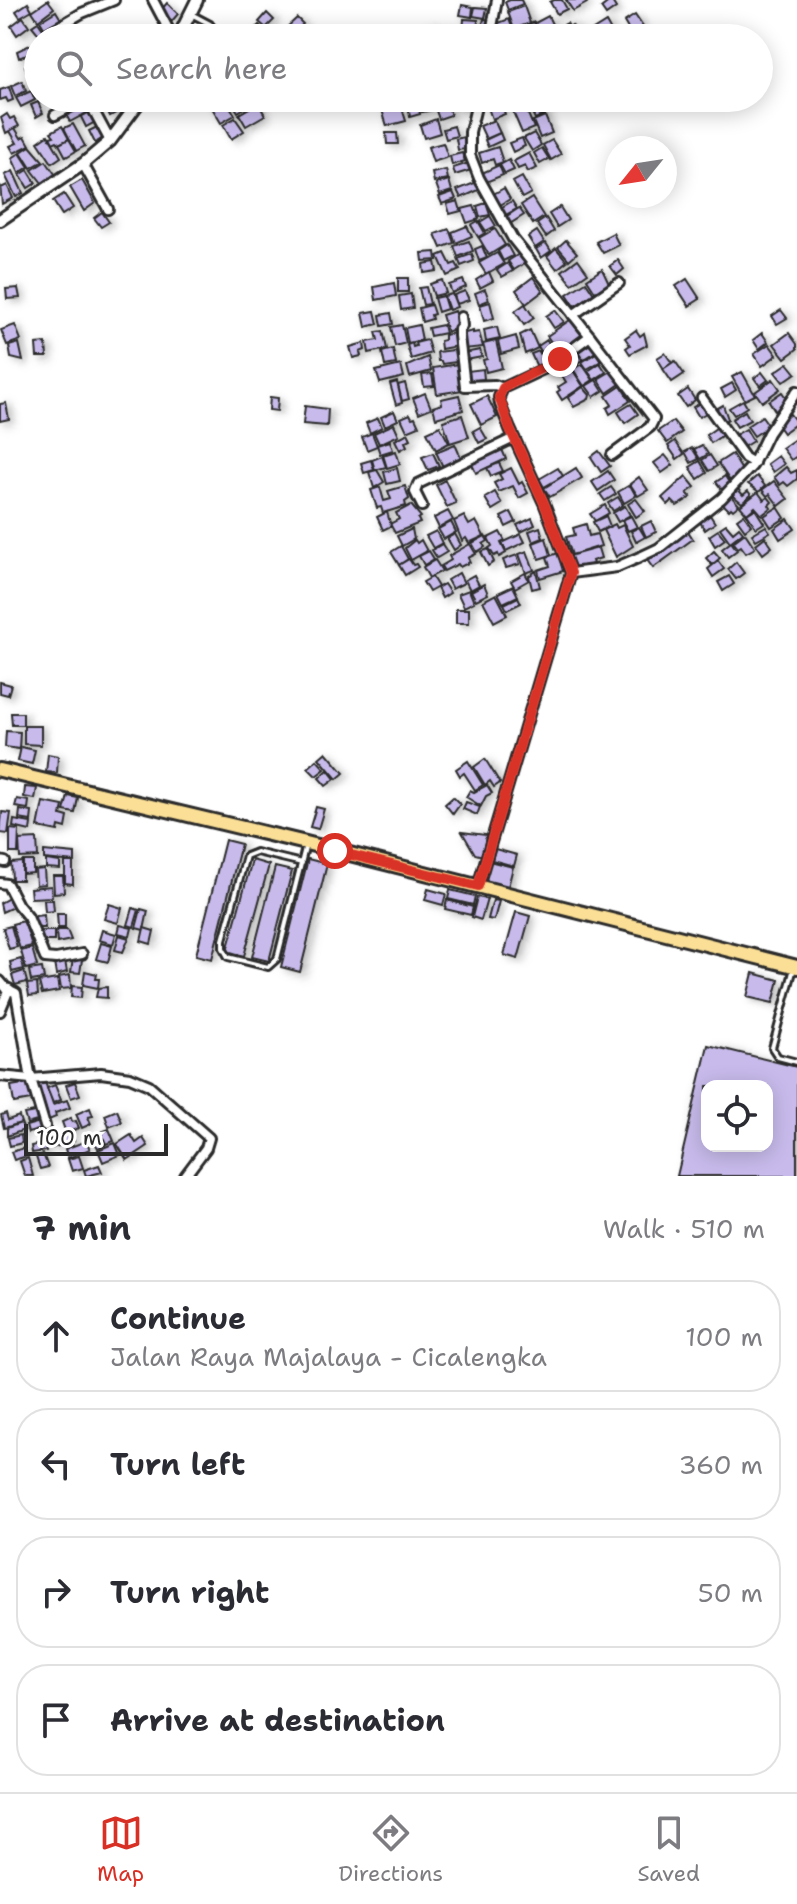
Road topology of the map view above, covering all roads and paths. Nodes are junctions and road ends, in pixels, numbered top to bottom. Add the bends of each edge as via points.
1 (114, 0) edge
2 (153, 0) edge
3 (197, 0) edge
4 (497, 0) edge
5 (190, 14) junction
6 (63, 24) edge
7 (168, 24) edge
8 (184, 24) edge
9 (210, 24) edge
10 (493, 24) edge
11 (61, 112) edge
12 (94, 112) edge
13 (132, 112) edge
14 (475, 112) edge
15 (55, 115) dead end
16 (110, 141) junction
17 (83, 164) junction
18 (108, 209) dead end
19 (0, 220) edge
20 (619, 283) dead end
21 (573, 315) junction
22 (461, 317) dead end
23 (590, 336) junction
24 (503, 388) junction
25 (797, 391) edge
26 (702, 398) dead end
27 (514, 438) junction
28 (612, 455) dead end
29 (754, 463) junction
30 (422, 506) dead end
31 (571, 573) junction
32 (0, 770) edge
33 (306, 843) junction
34 (302, 863) junction
35 (0, 883) edge
36 (478, 886) junction
37 (82, 954) dead end
38 (796, 966) edge
39 (0, 981) edge
40 (9, 989) junction
41 (0, 1011) edge
42 (797, 1062) edge
43 (0, 1076) edge
44 (31, 1079) junction
45 (45, 1126) dead end
46 (185, 1176) edge

1 - 6 street
2 - 7 street
3 - 5 street
4 - 10 street
5 - 8 street
5 - 9 lane
11 - 15 street
12 - 16 street
13 - 16 street
14 - 21 street via 470,132 474,166 513,239
16 - 17 street
17 - 18 street
17 - 19 street
20 - 21 street
21 - 23 street
22 - 24 street via 465,386
23 - 24 street via 548,367
23 - 28 street via 654,419
24 - 27 street via 500,404
25 - 29 street
26 - 29 street
27 - 30 street via 418,484 415,492
27 - 31 street
29 - 31 street via 736,486 659,548 617,567
31 - 36 street
32 - 33 main road
33 - 34 lane
33 - 36 main road
34 - 34 lane via 274,963 268,967 228,957 223,940 246,856 256,852
35 - 37 street via 7,884 28,917 45,958
36 - 38 main road
38 - 42 lane via 772,1048 778,1057
39 - 40 street
40 - 41 street
40 - 44 street via 17,997
43 - 44 street
44 - 45 street
44 - 46 street via 101,1073 149,1085 209,1139

